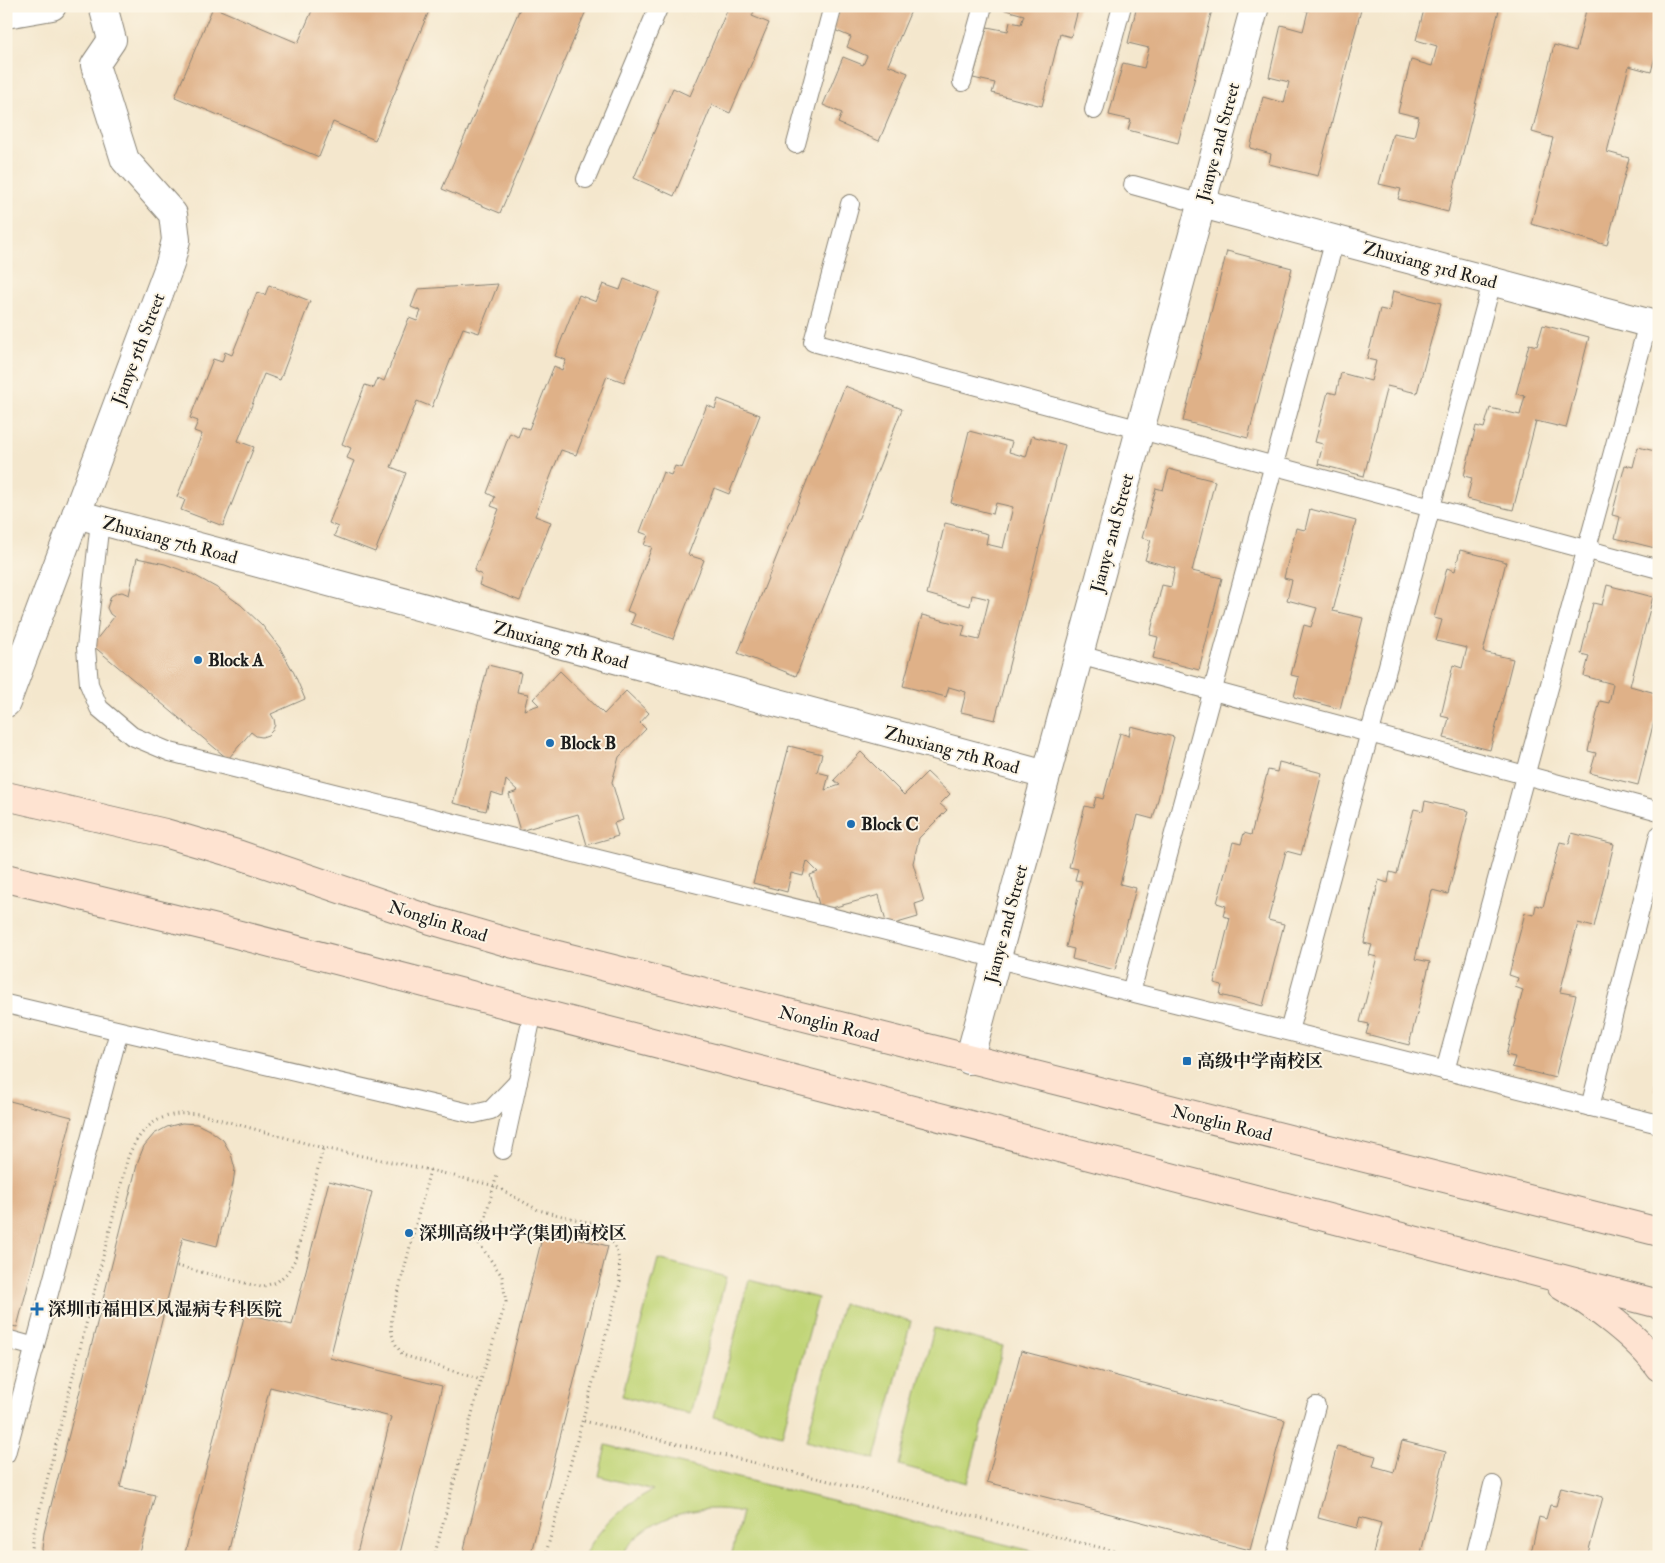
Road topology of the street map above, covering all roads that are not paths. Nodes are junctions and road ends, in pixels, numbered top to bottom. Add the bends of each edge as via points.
1 (52, 6) edge
2 (103, 6) edge
3 (659, 6) edge
4 (833, 6) edge
5 (983, 6) edge
6 (1122, 6) edge
7 (1255, 6) edge
8 (6, 14) edge
9 (962, 82) dead end
10 (1094, 110) dead end
11 (796, 144) dead end
12 (586, 179) dead end
13 (1133, 185) dead end
14 (850, 204) dead end
15 (1202, 204) junction
16 (1336, 240) junction
17 (1492, 282) junction
18 (1653, 325) edge
19 (1140, 430) junction
20 (1274, 466) junction
21 (1431, 508) junction
22 (88, 518) junction
23 (1586, 550) junction
24 (1659, 569) edge
25 (1078, 655) junction
26 (1213, 691) junction
27 (6, 703) edge
28 (1370, 733) junction
29 (1046, 775) junction
30 (1525, 775) junction
31 (6, 796) edge
32 (1659, 811) edge
33 (1659, 835) edge
34 (6, 878) edge
35 (996, 958) junction
36 (1131, 992) junction
37 (6, 1004) edge
38 (533, 1012) junction
39 (119, 1031) junction
40 (1289, 1031) junction
41 (969, 1060) junction
42 (1445, 1071) junction
43 (518, 1082) junction
44 (1590, 1107) junction
45 (1659, 1124) edge
46 (503, 1150) road end
47 (1659, 1232) edge
48 (1534, 1271) junction
49 (1659, 1304) edge
50 (6, 1339) edge
51 (35, 1347) junction
52 (1659, 1367) edge
53 (1316, 1406) dead end
54 (6, 1454) edge
55 (1493, 1485) dead end
56 (1275, 1557) edge
57 (1475, 1557) edge

1 - 8 street
2 - 22 street, Jianye 5th Street via 112,40 95,66 125,160 173,214 176,240
3 - 12 lane
4 - 11 lane
5 - 9 lane
6 - 10 lane
7 - 15 street, Jianye 2nd Street
13 - 15 lane
14 - 19 lane via 813,342
15 - 16 street, Zhuxiang 3rd Road
15 - 19 street, Jianye 2nd Street
16 - 17 street, Zhuxiang 3rd Road
16 - 20 lane
17 - 18 street, Zhuxiang 3rd Road
17 - 21 lane
18 - 23 lane
19 - 20 lane
19 - 25 street, Jianye 2nd Street
20 - 21 lane
20 - 26 lane
21 - 23 lane
21 - 28 lane
22 - 27 street, Jianye 5th Street
22 - 29 street, Zhuxiang 7th Road
22 - 35 lane via 86,648 89,684 98,708 132,736 170,752
23 - 24 lane
23 - 30 lane
25 - 26 lane
25 - 29 street, Jianye 2nd Street
26 - 28 lane
26 - 36 lane
28 - 30 lane
28 - 40 lane
29 - 35 street, Jianye 2nd Street
30 - 32 lane
30 - 42 lane
31 - 41 main road, Nonglin Road via 165,833 514,944
33 - 44 lane
34 - 38 main road via 222,930
35 - 36 lane
35 - 41 street, Jianye 2nd Street
36 - 40 lane
37 - 39 lane
38 - 43 lane
38 - 48 main road
39 - 43 lane via 474,1114 491,1110
39 - 51 lane
40 - 42 lane
41 - 47 main road, Nonglin Road
42 - 44 lane
43 - 46 lane
44 - 45 lane
48 - 49 main road
48 - 52 main road via 1581,1297 1649,1352
50 - 51 lane
51 - 54 lane
53 - 56 lane
55 - 57 lane

